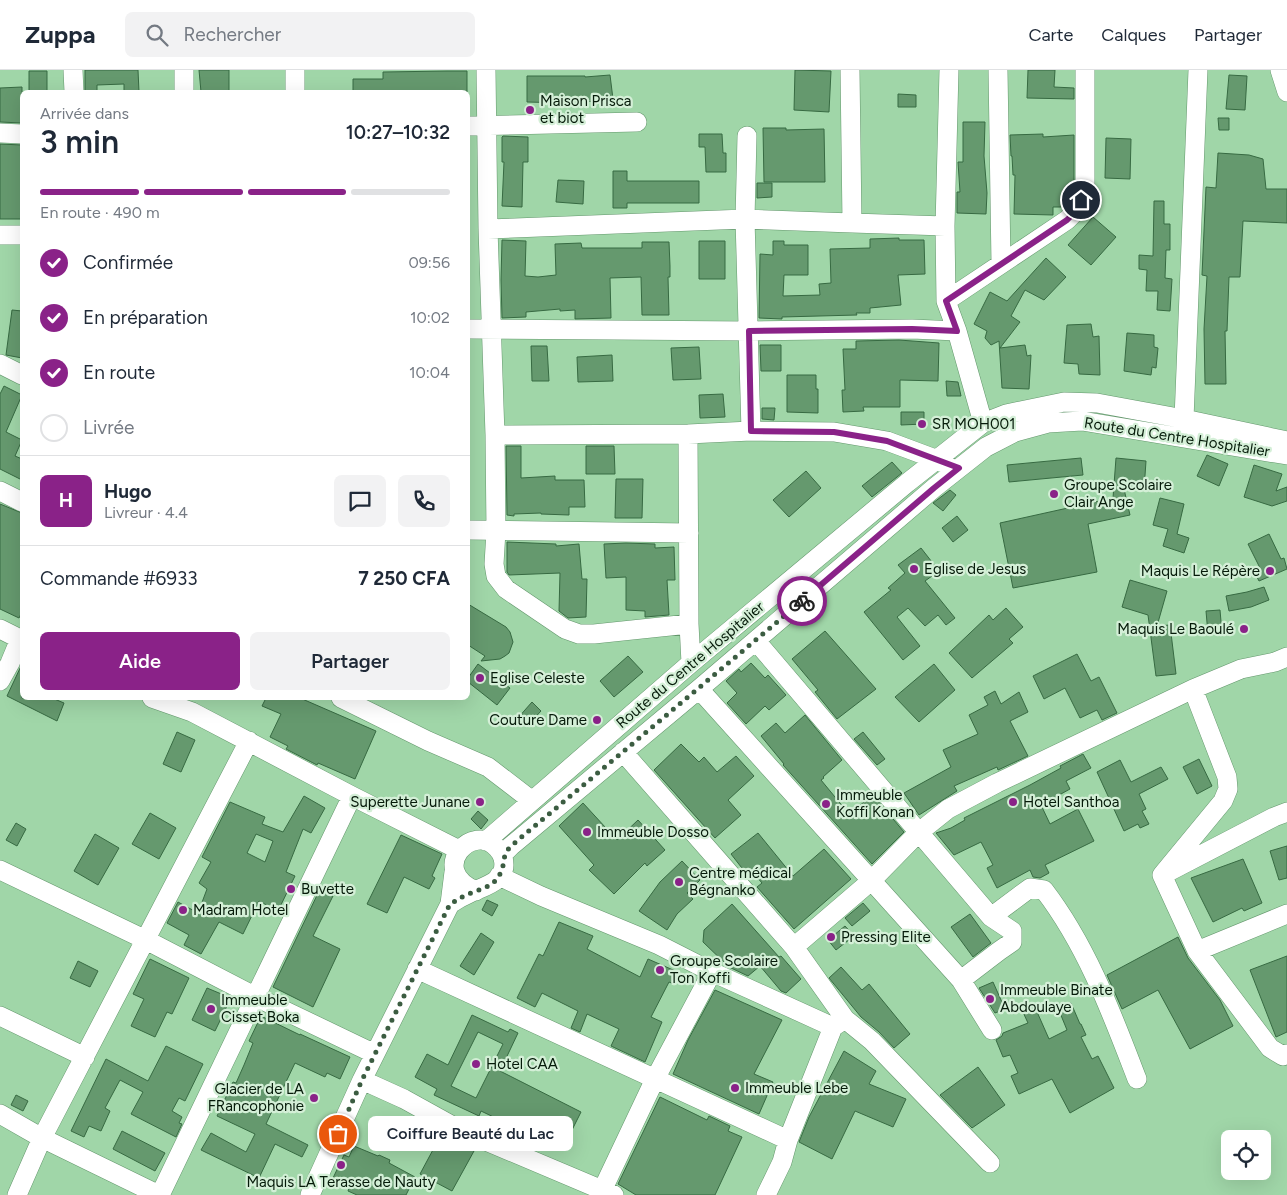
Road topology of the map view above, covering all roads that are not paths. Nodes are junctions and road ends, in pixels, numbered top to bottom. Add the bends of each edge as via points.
1 (73, 70) edge
2 (184, 70) edge
3 (295, 70) edge
4 (486, 70) edge
5 (850, 70) edge
6 (950, 70) edge
7 (998, 70) edge
8 (1085, 70) edge
9 (1198, 70) edge
10 (1280, 70) edge
11 (74, 90) edge
12 (184, 90) edge
13 (295, 90) edge
14 (1287, 92) edge
15 (637, 122) dead end
16 (477, 126) edge
17 (0, 133) edge
18 (20, 134) edge
19 (747, 136) dead end
20 (745, 219) junction
21 (852, 223) junction
22 (946, 226) junction
23 (488, 229) junction
24 (0, 235) edge
25 (20, 235) edge
26 (1001, 264) junction
27 (946, 301) junction
28 (470, 329) edge
29 (491, 329) junction
30 (749, 331) junction
31 (957, 331) junction
32 (0, 364) edge
33 (20, 374) edge
34 (1184, 419) junction
35 (982, 423) junction
36 (751, 431) junction
37 (688, 434) junction
38 (495, 435) junction
39 (1287, 441) edge
40 (1287, 455) edge
41 (937, 459) junction
42 (959, 468) junction
43 (0, 491) edge
44 (20, 501) edge
45 (470, 530) edge
46 (496, 530) junction
47 (689, 533) junction
48 (689, 624) junction
49 (0, 629) edge
50 (20, 639) edge
51 (20, 641) edge
52 (756, 641) junction
53 (1287, 657) edge
54 (691, 663) junction
55 (0, 681) edge
56 (1193, 689) junction
57 (698, 690) junction
58 (162, 700) edge
59 (345, 700) edge
60 (249, 741) junction
61 (623, 752) junction
62 (352, 796) junction
63 (531, 800) junction
64 (1287, 812) edge
65 (918, 833) junction
66 (486, 840) junction
67 (459, 850) junction
68 (501, 867) junction
69 (0, 870) edge
70 (454, 872) junction
71 (1162, 875) junction
72 (871, 881) junction
73 (476, 890) junction
74 (450, 904) junction
75 (1287, 914) edge
76 (991, 917) junction
77 (146, 940) junction
78 (794, 947) junction
79 (1198, 951) junction
80 (417, 969) junction
81 (712, 972) junction
82 (962, 980) junction
83 (256, 997) junction
84 (0, 1016) edge
85 (839, 1023) junction
86 (992, 1030) dead end
87 (375, 1054) junction
88 (1287, 1054) edge
89 (85, 1057) junction
90 (655, 1079) junction
91 (1137, 1079) dead end
92 (362, 1080) junction
93 (0, 1114) edge
94 (42, 1138) junction
95 (788, 1140) junction
96 (990, 1163) dead end
97 (317, 1192) edge
98 (606, 1193) edge
99 (17, 1195) edge
100 (159, 1195) edge
101 (766, 1195) edge

1 - 11 street
2 - 12 street
3 - 13 street
4 - 16 street
5 - 21 street
6 - 22 street
7 - 26 street
8 - 26 street via 1085,189 1081,200 1067,220
9 - 34 street
10 - 14 street
15 - 16 street
16 - 23 street
17 - 18 street
19 - 20 street
20 - 21 street
20 - 23 street
20 - 30 street
21 - 22 street
22 - 27 street
23 - 29 street
24 - 25 street
26 - 27 street
27 - 31 street
28 - 29 street
29 - 30 street
29 - 38 street
30 - 31 street
30 - 36 street
31 - 35 street
32 - 33 street
34 - 35 street, Route du Centre Hospitalier via 1097,404 1064,402 1006,414
34 - 39 street, Route du Centre Hospitalier
35 - 41 street, Route du Centre Hospitalier
36 - 37 street
36 - 41 street via 834,432 887,441
37 - 38 street
37 - 47 street
38 - 46 street
40 - 42 street, Route du Centre Hospitalier via 1082,421 1048,423 1015,432 986,447
41 - 42 street
41 - 54 street, Route du Centre Hospitalier
42 - 52 street, Route du Centre Hospitalier
43 - 44 street
45 - 46 street
46 - 47 street
46 - 48 street via 496,576 506,589 565,629 579,634 594,634
47 - 48 street
48 - 54 street
49 - 50 street
51 - 55 street
52 - 57 street, Route du Centre Hospitalier
52 - 65 street
53 - 56 street via 1241,669
54 - 63 street, Route du Centre Hospitalier
56 - 65 street via 989,787 948,809
56 - 71 street via 1227,777 1228,789 1223,802
57 - 61 street, Route du Centre Hospitalier
57 - 72 street
58 - 60 street
59 - 63 street via 488,767
60 - 62 street
60 - 77 street
61 - 68 street, Route du Centre Hospitalier via 511,846 505,852
61 - 78 street
62 - 67 street
62 - 83 street
63 - 66 street, Route du Centre Hospitalier
64 - 71 street
65 - 72 street
65 - 76 street
66 - 67 street via 473,841
66 - 68 street via 495,846
67 - 70 street via 453,863
68 - 73 street via 493,884
68 - 81 street via 541,896 659,945
69 - 77 street
70 - 73 street via 464,884
70 - 74 street
71 - 79 street
72 - 78 street
72 - 82 street
73 - 74 street
74 - 80 street
75 - 79 street
76 - 82 street via 1012,931 1012,942
76 - 91 street via 1030,888 1044,890 1074,935 1113,1017
77 - 83 street
77 - 89 street
78 - 85 street
79 - 88 street via 1270,1048 1283,1056
80 - 87 street
80 - 90 street
81 - 85 street
81 - 90 street
82 - 86 street
83 - 87 street
83 - 100 street
84 - 89 street
85 - 95 street
85 - 96 street via 872,1041
87 - 92 street
89 - 94 street
90 - 95 street
90 - 98 street
92 - 97 street
92 - 98 street via 460,1130
93 - 94 street
94 - 99 street
94 - 100 street
95 - 101 street via 782,1162

